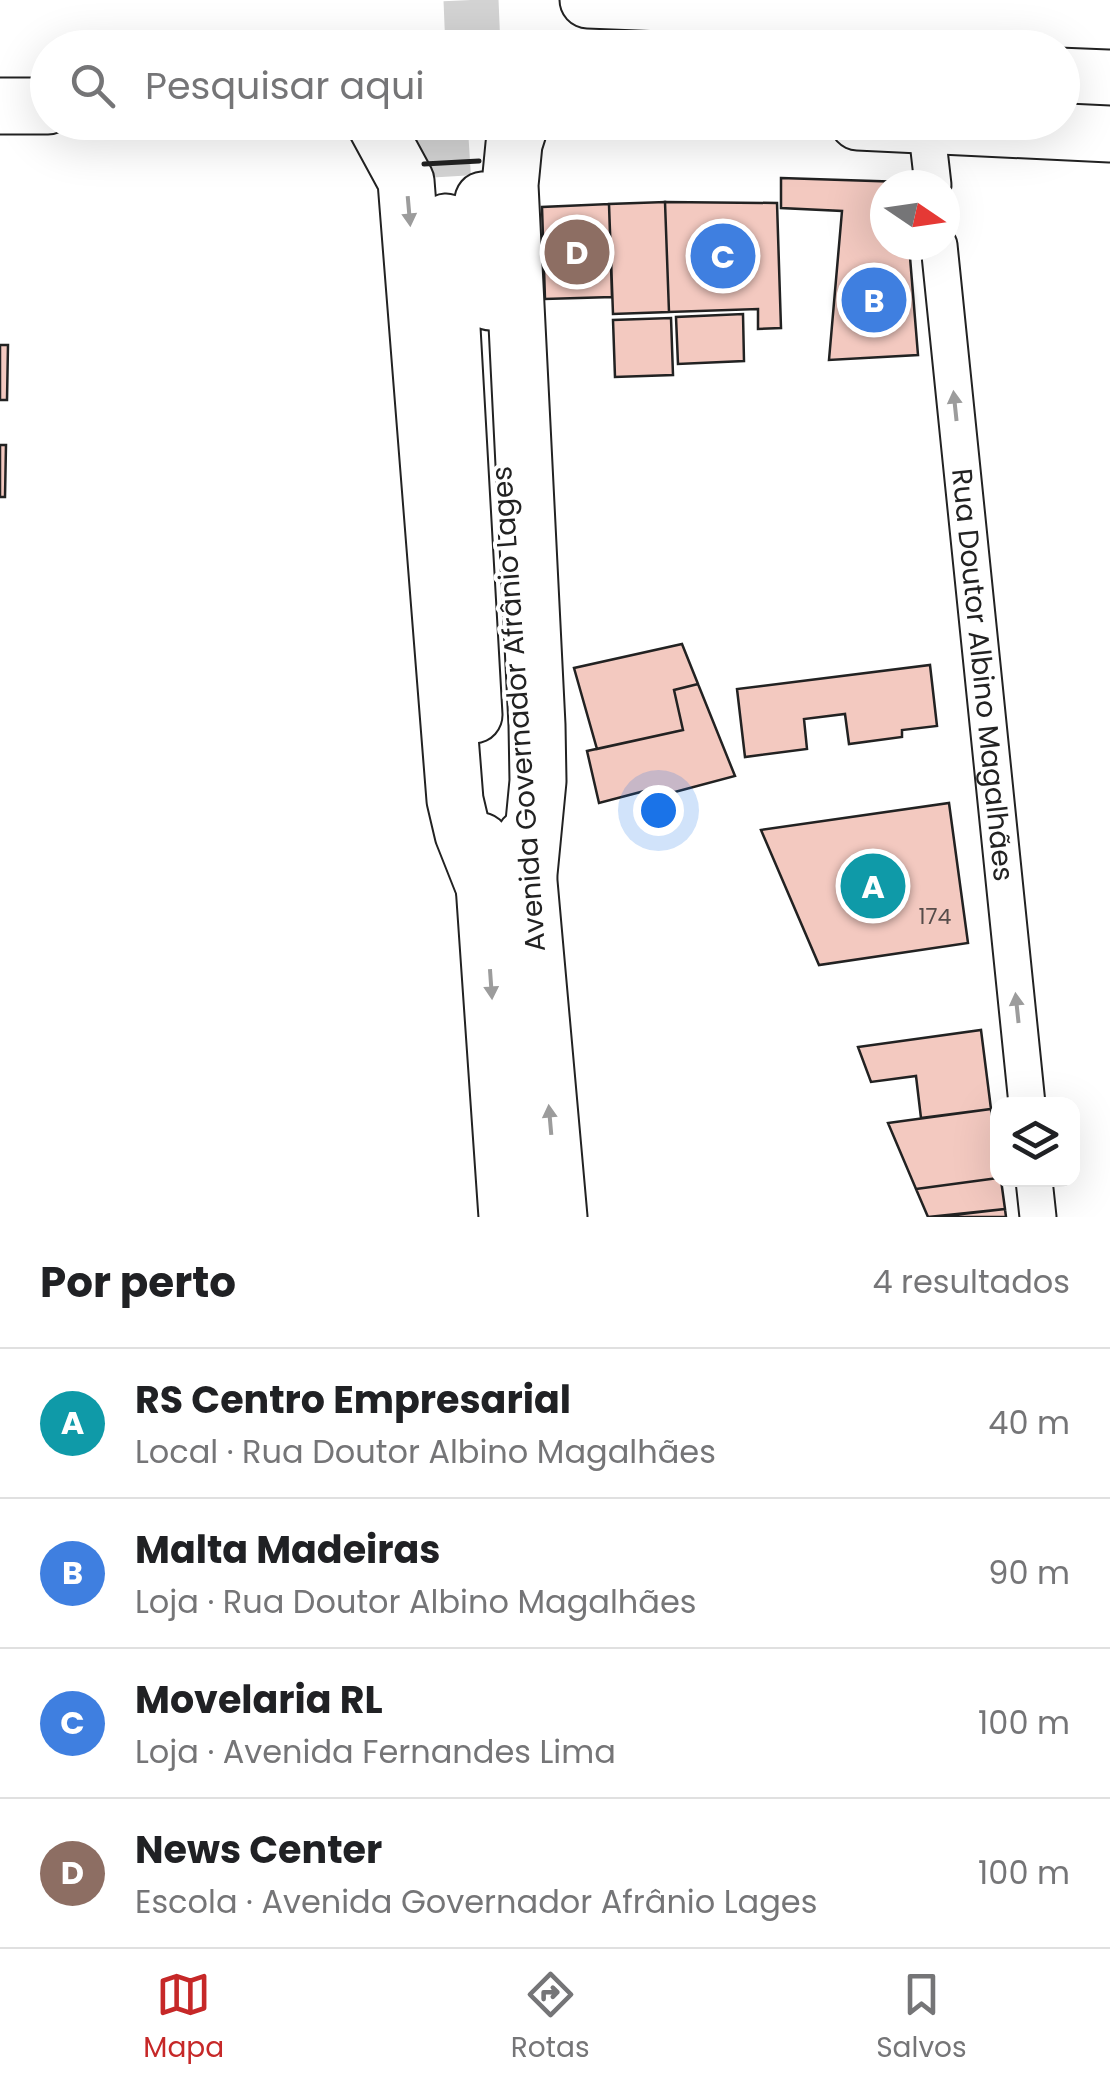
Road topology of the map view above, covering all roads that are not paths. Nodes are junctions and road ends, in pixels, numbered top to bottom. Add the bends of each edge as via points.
1 (588, 0) edge
2 (1110, 21) edge
3 (0, 106) edge
4 (30, 106) edge
5 (1080, 132) edge
6 (1110, 134) edge
7 (384, 140) edge
8 (516, 140) edge
9 (928, 140) edge
10 (931, 170) edge
11 (464, 201) tunnel mouth
12 (941, 260) edge
13 (506, 885) junction
14 (1025, 1097) edge
15 (1035, 1187) edge
16 (507, 1217) edge
17 (559, 1217) edge
18 (1038, 1217) edge

1 - 2 main road
3 - 4 main road
5 - 6 main road
7 -> 13 main road via 406,180 451,762 463,834
8 - 13 main road via 510,185 538,781
9 - 10 street
11 - 13 main road, Avenida Governador Afrânio Lages
14 -> 12 street, Rua Doutor Albino Magalhães
13 -> 16 main road, Avenida Governador Afrânio Lages
17 -> 13 main road, Avenida Governador Afrânio Lages
15 - 18 street

